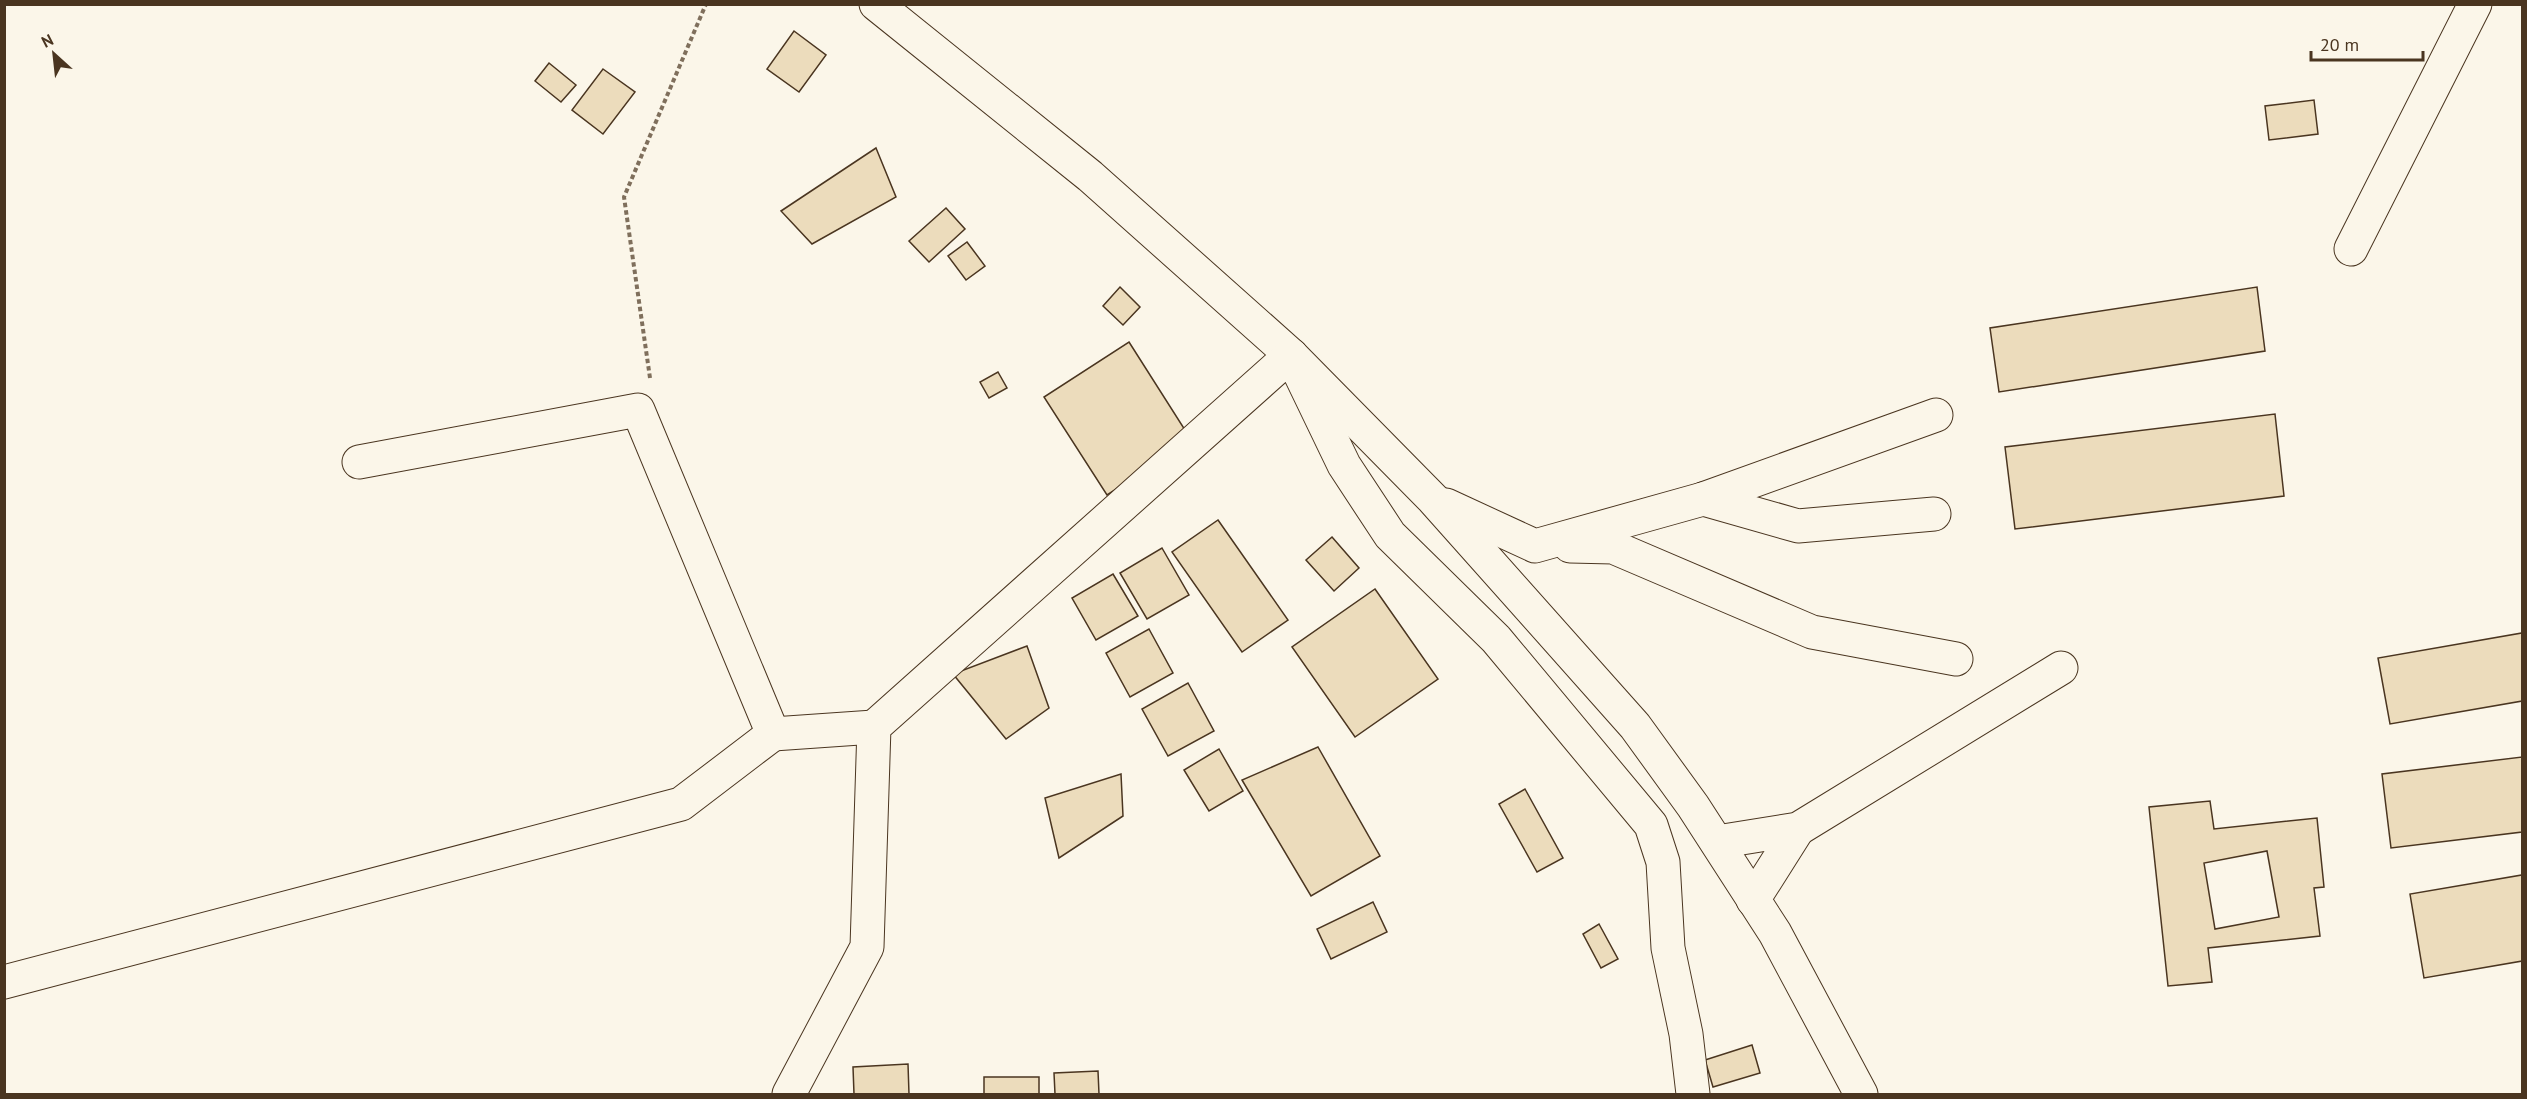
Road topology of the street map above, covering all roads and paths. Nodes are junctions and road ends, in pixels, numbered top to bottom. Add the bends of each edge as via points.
1 (706, 4) edge
2 (876, 4) edge
3 (2475, 4) edge
4 (2351, 249) dead end
5 (1292, 355) junction
6 (651, 382) dead end
7 (1936, 415) dead end
8 (359, 462) dead end
9 (1433, 499) junction
10 (1703, 499) junction
11 (1934, 514) dead end
12 (1535, 546) junction
13 (1956, 659) dead end
14 (2061, 668) dead end
15 (874, 727) junction
16 (774, 734) junction
17 (1798, 829) junction
18 (1717, 842) junction
19 (1753, 900) junction
20 (4, 982) edge
21 (789, 1095) edge
22 (1693, 1095) edge
23 (1861, 1095) edge

1 - 6 path via 624,196
2 - 5 street via 1090,176
3 - 4 street
5 - 9 street
5 - 15 street
5 - 22 street via 1344,465 1390,535 1496,639 1651,825 1664,862 1668,948 1686,1034
7 - 10 street
8 - 16 street via 638,410
9 - 12 street
9 - 18 street via 1635,726
10 - 11 street via 1797,526
10 - 12 street
12 - 13 street via 1613,547 1812,632
14 - 17 street
15 - 16 street
15 - 21 street via 867,947
16 - 20 street via 681,804
17 - 18 street
17 - 19 street
18 - 19 street
19 - 23 street via 1775,933

